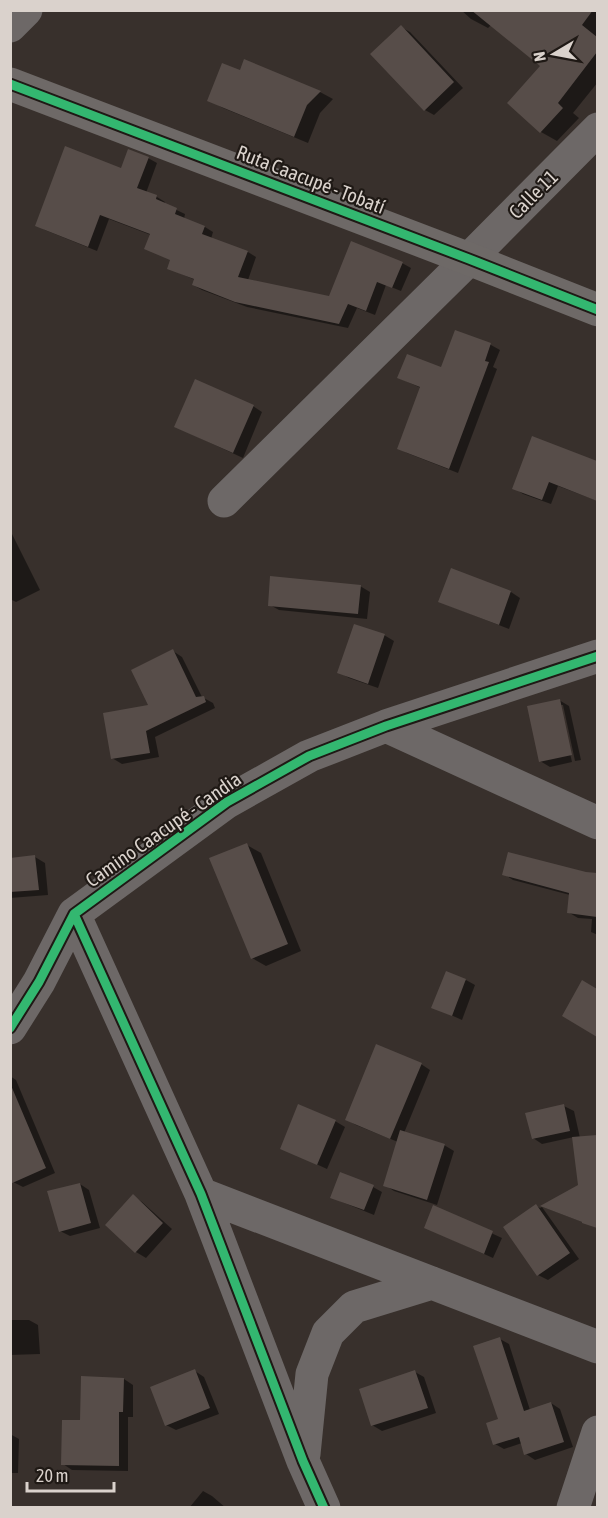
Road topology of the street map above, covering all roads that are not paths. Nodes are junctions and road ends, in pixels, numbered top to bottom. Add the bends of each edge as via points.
1 (26, 10) edge
2 (10, 26) edge
3 (10, 84) edge
4 (597, 129) edge
5 (469, 259) junction
6 (597, 310) edge
7 (224, 501) dead end
8 (597, 656) edge
9 (386, 726) junction
10 (597, 823) edge
11 (74, 914) junction
12 (10, 1028) edge
13 (201, 1194) junction
14 (432, 1283) junction
15 (595, 1337) edge
16 (597, 1432) edge
17 (303, 1461) junction
18 (324, 1508) edge
19 (573, 1508) edge

1 - 2 street
3 - 5 main road, Ruta Caacupé - Tobatí
4 - 5 street, Calle 11
5 - 6 main road, Ruta Caacupé - Tobatí
5 - 7 street, Calle 11
8 - 9 street, Camino Caacupé - Candia
9 - 10 street
9 - 11 street, Camino Caacupé - Candia via 309,756 227,802
11 - 12 street, Camino Caacupé - Candia
11 - 13 street
13 - 14 street
13 - 17 street
14 - 15 street
14 - 17 street via 354,1307 328,1334 312,1374
16 - 19 street
17 - 18 street

